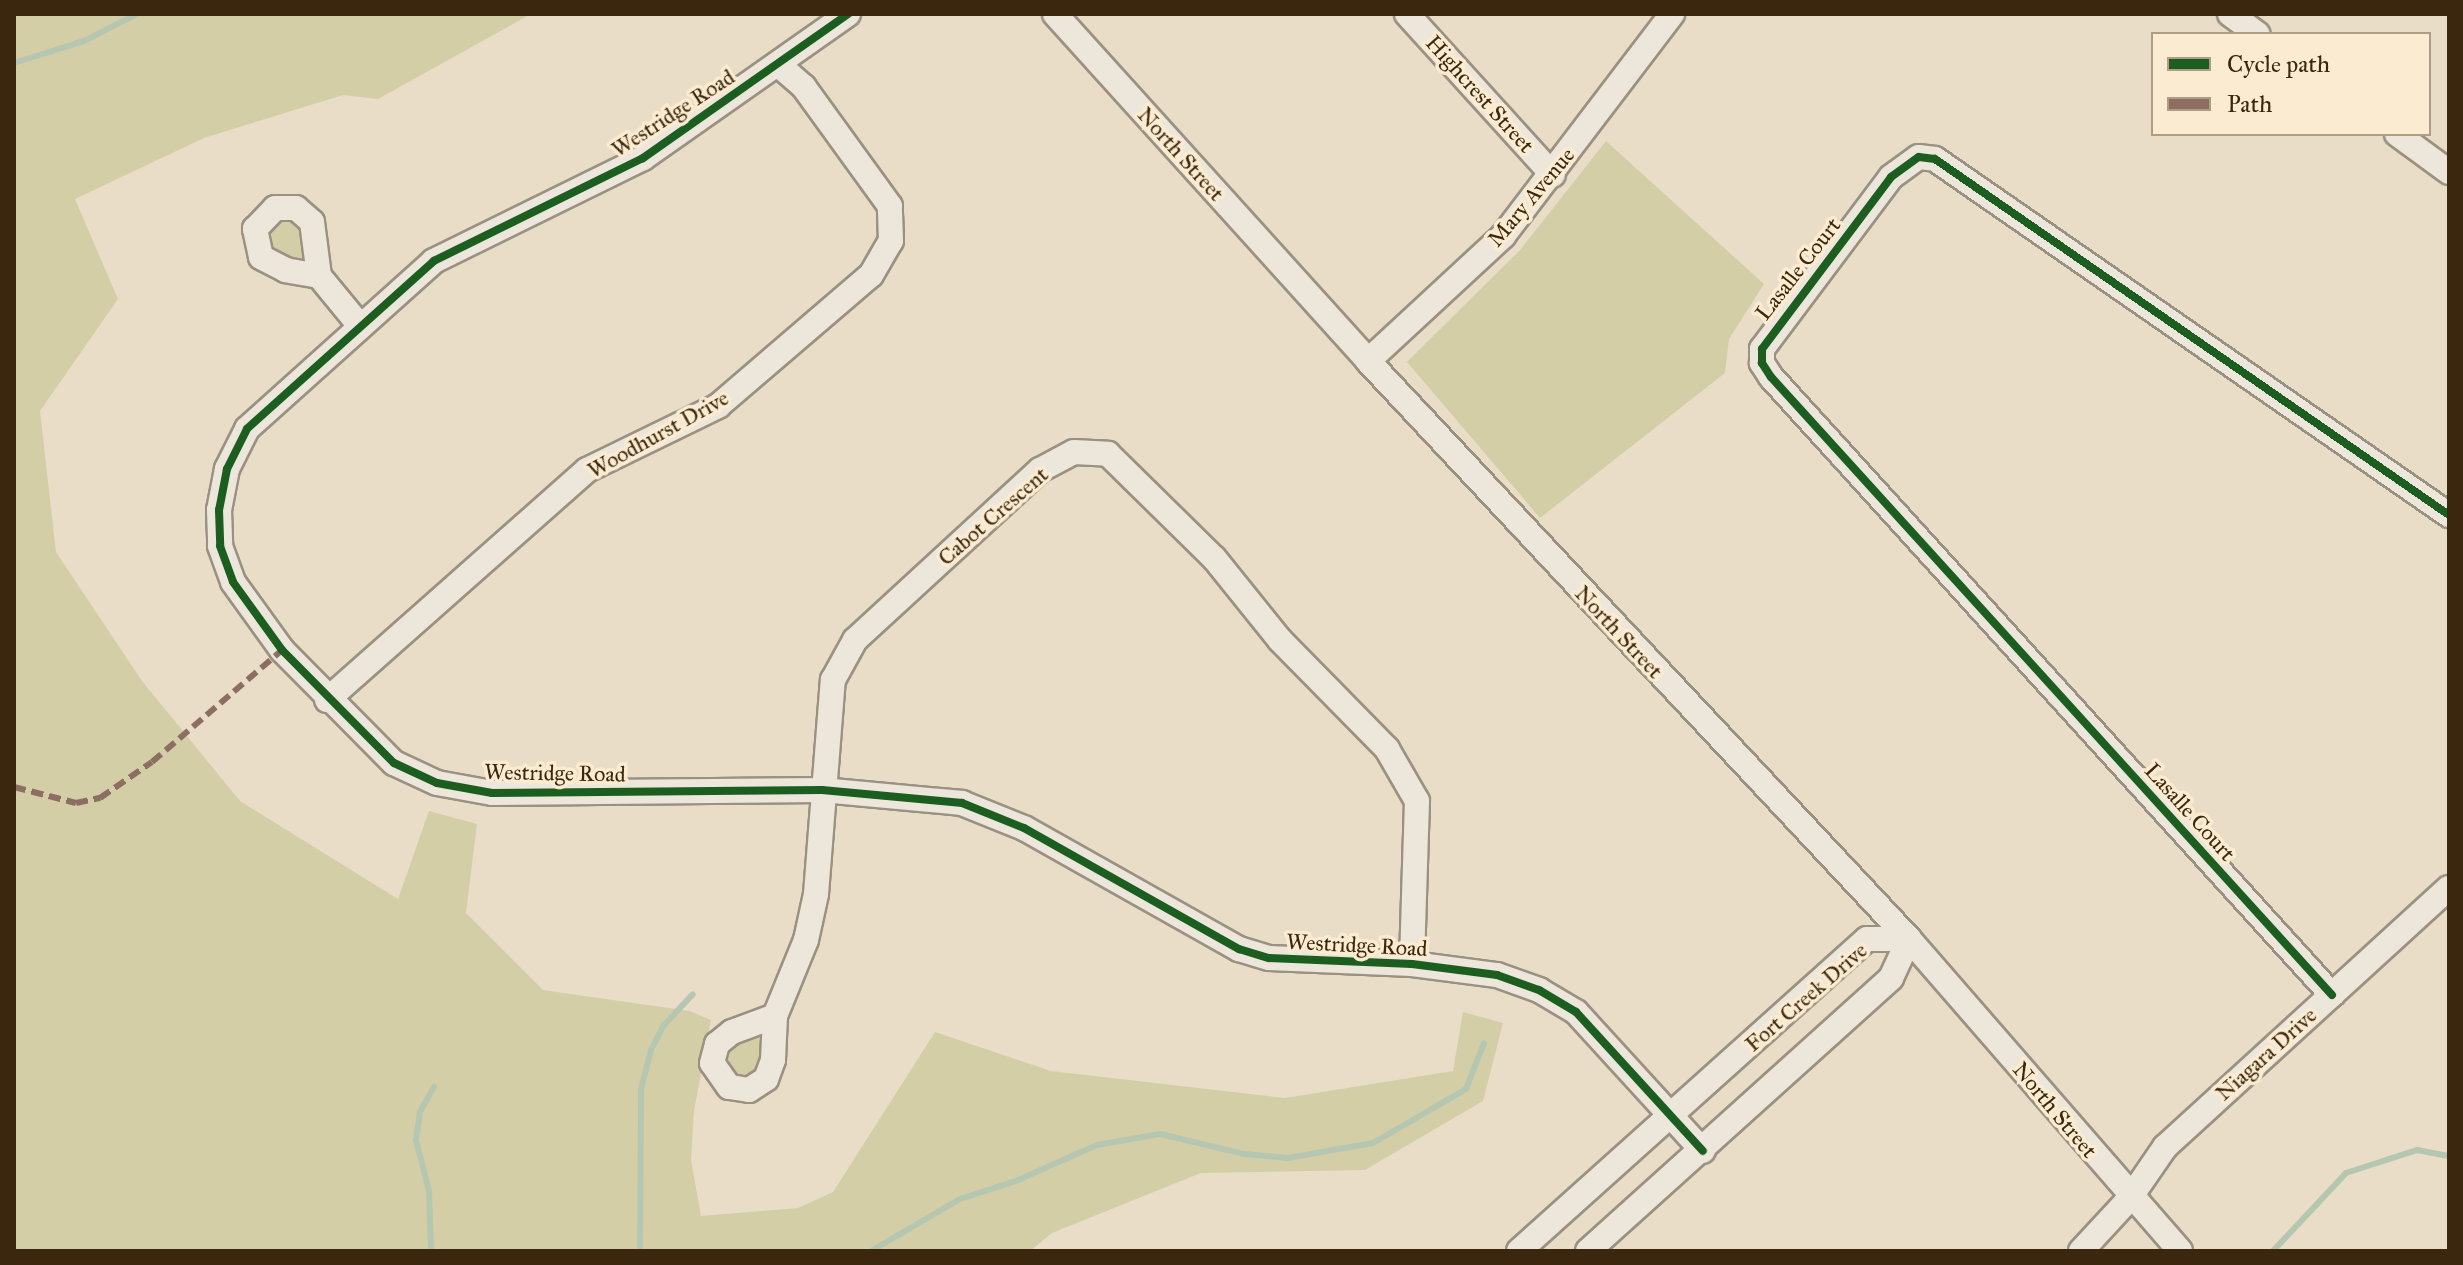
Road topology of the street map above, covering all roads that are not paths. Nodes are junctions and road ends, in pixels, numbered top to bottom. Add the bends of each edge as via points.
1 (848, 14) edge
2 (1055, 14) edge
3 (1407, 14) edge
4 (1672, 14) edge
5 (2230, 14) edge
6 (2255, 32) edge
7 (779, 65) junction
8 (2400, 136) edge
9 (2449, 172) edge
10 (1553, 175) junction
11 (319, 276) dead end
12 (360, 326) junction
13 (1368, 361) junction
14 (2449, 515) edge
15 (327, 700) junction
16 (822, 790) junction
17 (2449, 888) edge
18 (1909, 939) junction
19 (1412, 964) junction
20 (2332, 995) junction
21 (775, 1016) dead end
22 (1671, 1117) junction
23 (1703, 1151) junction
24 (2130, 1198) junction
25 (1519, 1251) edge
26 (1588, 1251) edge
27 (2081, 1251) edge
28 (2180, 1251) edge

1 - 7 street, Westridge Road
2 - 13 street, North Street
3 - 10 street, Highcrest Street
4 - 10 street, Mary Avenue
5 - 6 street
7 - 12 street, Westridge Road via 643,158 434,261
7 - 15 street, Woodhurst Drive via 804,87 890,206 891,241 871,275 718,406 587,470
8 - 9 street
10 - 13 street, Mary Avenue via 1503,236
11 - 12 street
12 - 15 street, Westridge Road via 247,429 227,469 219,510 220,546 233,582
13 - 18 street, North Street
14 - 20 street, Lasalle Court via 1935,159 1919,157 1891,177 1762,349 1762,363 1771,377
15 - 16 street, Westridge Road via 394,763 464,789
16 - 19 street, Westridge Road via 916,796 993,813 1239,949 1324,963
16 - 19 street, Cabot Crescent via 833,680 855,640 1040,470 1074,452 1108,454 1214,558 1280,640 1387,749 1417,801
16 - 21 street, Cabot Crescent via 816,894 806,940
17 - 20 street, Niagara Drive
18 - 22 street, Fort Creek Drive via 1867,939
18 - 23 street, Fort Creek Drive via 1891,978
18 - 24 street, North Street
19 - 22 street, Westridge Road via 1497,975 1539,990 1576,1012
20 - 24 street, Niagara Drive via 2165,1147
22 - 23 street, Westridge Road
22 - 25 street, Fort Creek Drive
23 - 26 street, Fort Creek Drive
24 - 27 street, Niagara Drive
24 - 28 street, North Street

